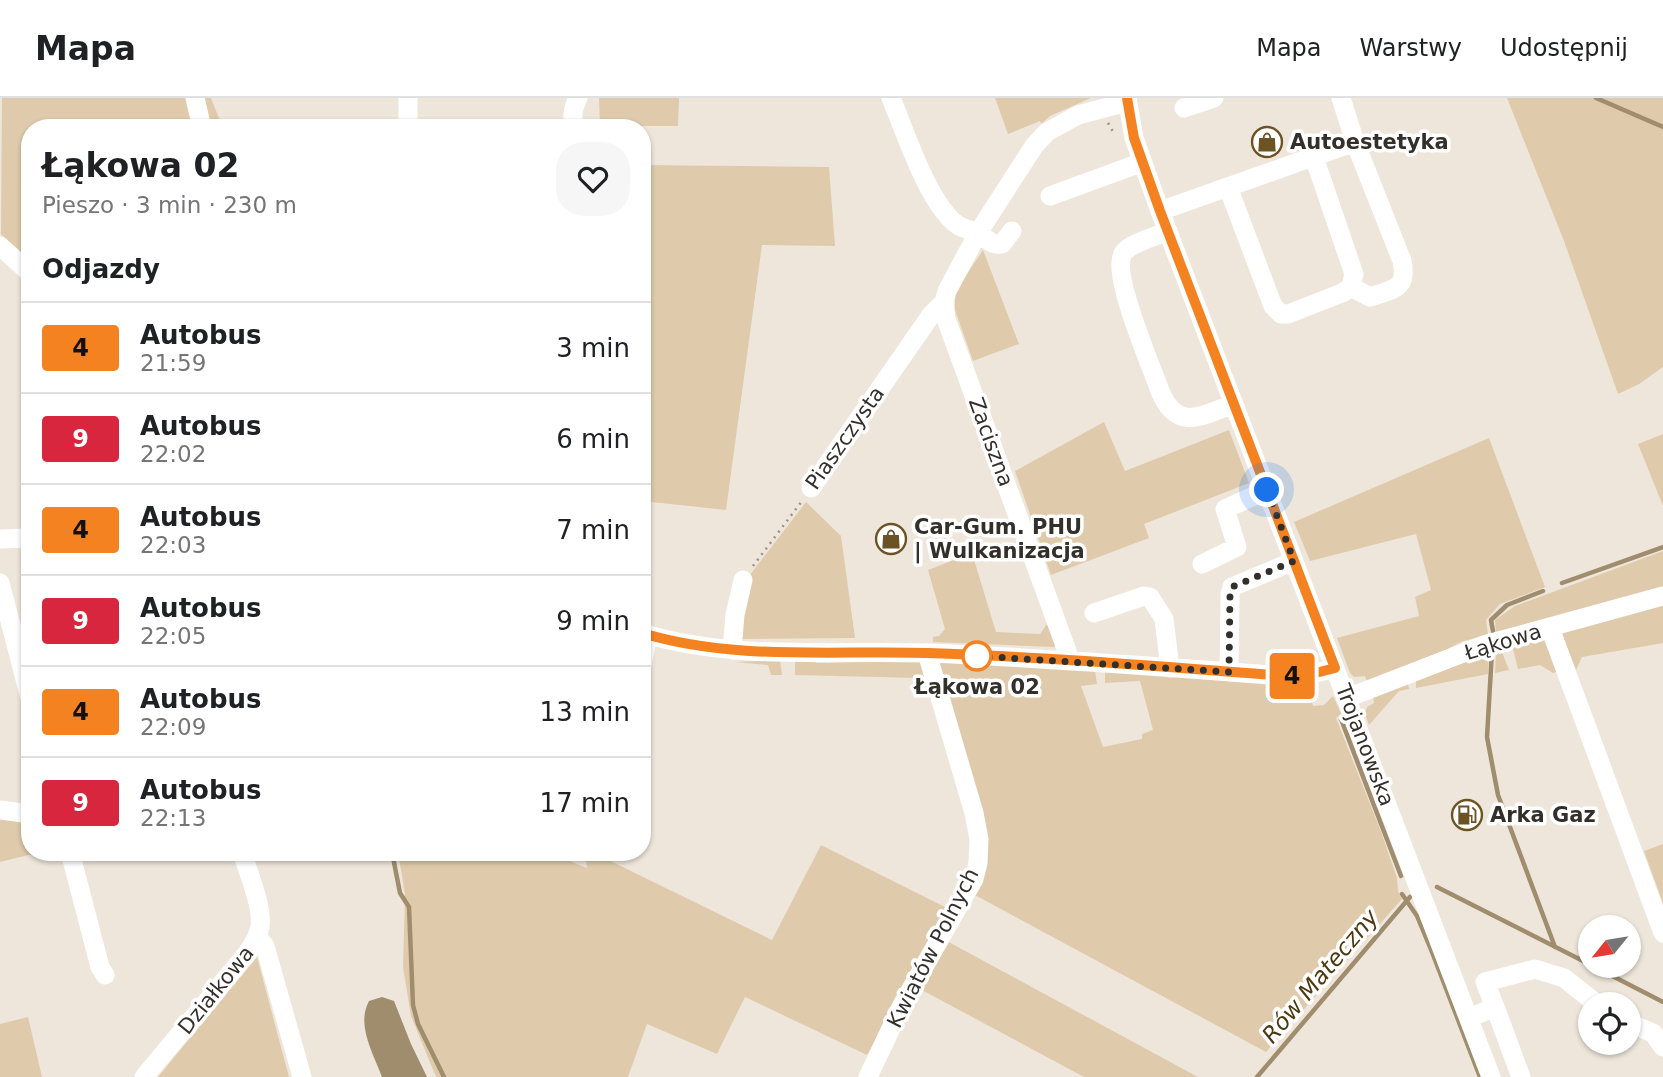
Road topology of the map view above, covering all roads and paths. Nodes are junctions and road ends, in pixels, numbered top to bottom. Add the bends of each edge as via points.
1 (195, 98) edge
2 (408, 98) edge
3 (578, 98) edge
4 (891, 98) edge
5 (1214, 98) edge
6 (1340, 98) edge
7 (1127, 100) edge
8 (1184, 108) dead end
9 (200, 119) edge
10 (408, 119) edge
11 (572, 119) edge
12 (1355, 142) junction
13 (1314, 157) junction
14 (1143, 162) junction
15 (1228, 187) junction
16 (1050, 196) dead end
17 (1160, 211) junction
18 (1012, 230) dead end
19 (1168, 231) junction
20 (978, 233) junction
21 (0, 246) edge
22 (21, 265) edge
23 (1351, 287) junction
24 (944, 302) junction
25 (1234, 404) junction
26 (811, 488) joint
27 (1267, 490) junction
28 (0, 538) edge
29 (21, 538) edge
30 (1294, 561) junction
31 (1202, 564) dead end
32 (743, 580) joint
33 (0, 583) edge
34 (1663, 596) edge
35 (1094, 613) dead end
36 (1550, 628) junction
37 (651, 636) edge
38 (732, 650) junction
39 (927, 653) junction
40 (1066, 660) junction
41 (21, 664) edge
42 (1170, 667) junction
43 (1335, 668) junction
44 (1229, 672) junction
45 (1347, 698) junction
46 (0, 810) edge
47 (21, 813) edge
48 (72, 861) edge
49 (245, 861) edge
50 (1663, 933) edge
51 (257, 937) junction
52 (105, 975) dead end
53 (1582, 992) edge
54 (1494, 1007) junction
55 (1469, 1018) junction
56 (1641, 1028) edge
57 (1663, 1047) edge
58 (145, 1077) edge
59 (302, 1077) edge
60 (868, 1077) edge
61 (1491, 1077) edge
62 (1521, 1077) edge

1 - 9 street
2 - 10 street
3 - 11 street
4 - 20 street via 934,198 960,226
5 - 8 street
6 - 12 street
7 - 14 street, Trojanowska
7 - 20 street, Piaszczysta via 1078,115 1047,132
12 - 13 street
12 - 23 street via 1405,275 1397,287 1370,297
13 - 15 street
13 - 23 street via 1354,274
14 - 16 street
14 - 17 street, Trojanowska
15 - 17 street
15 - 23 street via 1273,306 1281,314
17 - 19 street, Trojanowska
18 - 20 street via 999,245
19 - 25 street, Trojanowska
19 - 25 street via 1125,251 1120,260 1125,292 1160,391 1175,415 1184,418
20 - 24 street, Piaszczysta
21 - 22 street
24 - 26 street, Piaszczysta
24 - 40 street, Zaciszna via 946,319 1067,651
25 - 27 street, Trojanowska
26 - 32 path, Piaszczysta
27 - 30 street, Trojanowska
27 - 31 street via 1225,509 1237,547
28 - 29 street
30 - 43 street, Trojanowska
30 - 44 street via 1232,587
32 - 38 street
33 - 41 street
34 - 36 street, Łąkowa
35 - 42 street via 1150,597 1164,619
36 - 45 street, Łąkowa via 1484,645
36 - 50 street
37 - 38 street
38 - 39 street
39 - 40 street
39 - 60 street, Kwiatów Polnych via 974,813 978,863 974,879 902,1005
40 - 42 street
42 - 44 street
43 - 44 street via 1300,677
43 - 45 street, Trojanowska
45 - 55 street, Trojanowska
46 - 47 street
48 - 52 street
49 - 51 street, Działkowa via 260,914
51 - 58 street, Działkowa
51 - 59 street via 265,946
53 - 54 street via 1564,978 1535,969 1485,982
54 - 55 street
54 - 62 street
55 - 61 street, Trojanowska
56 - 57 street via 1653,1033

